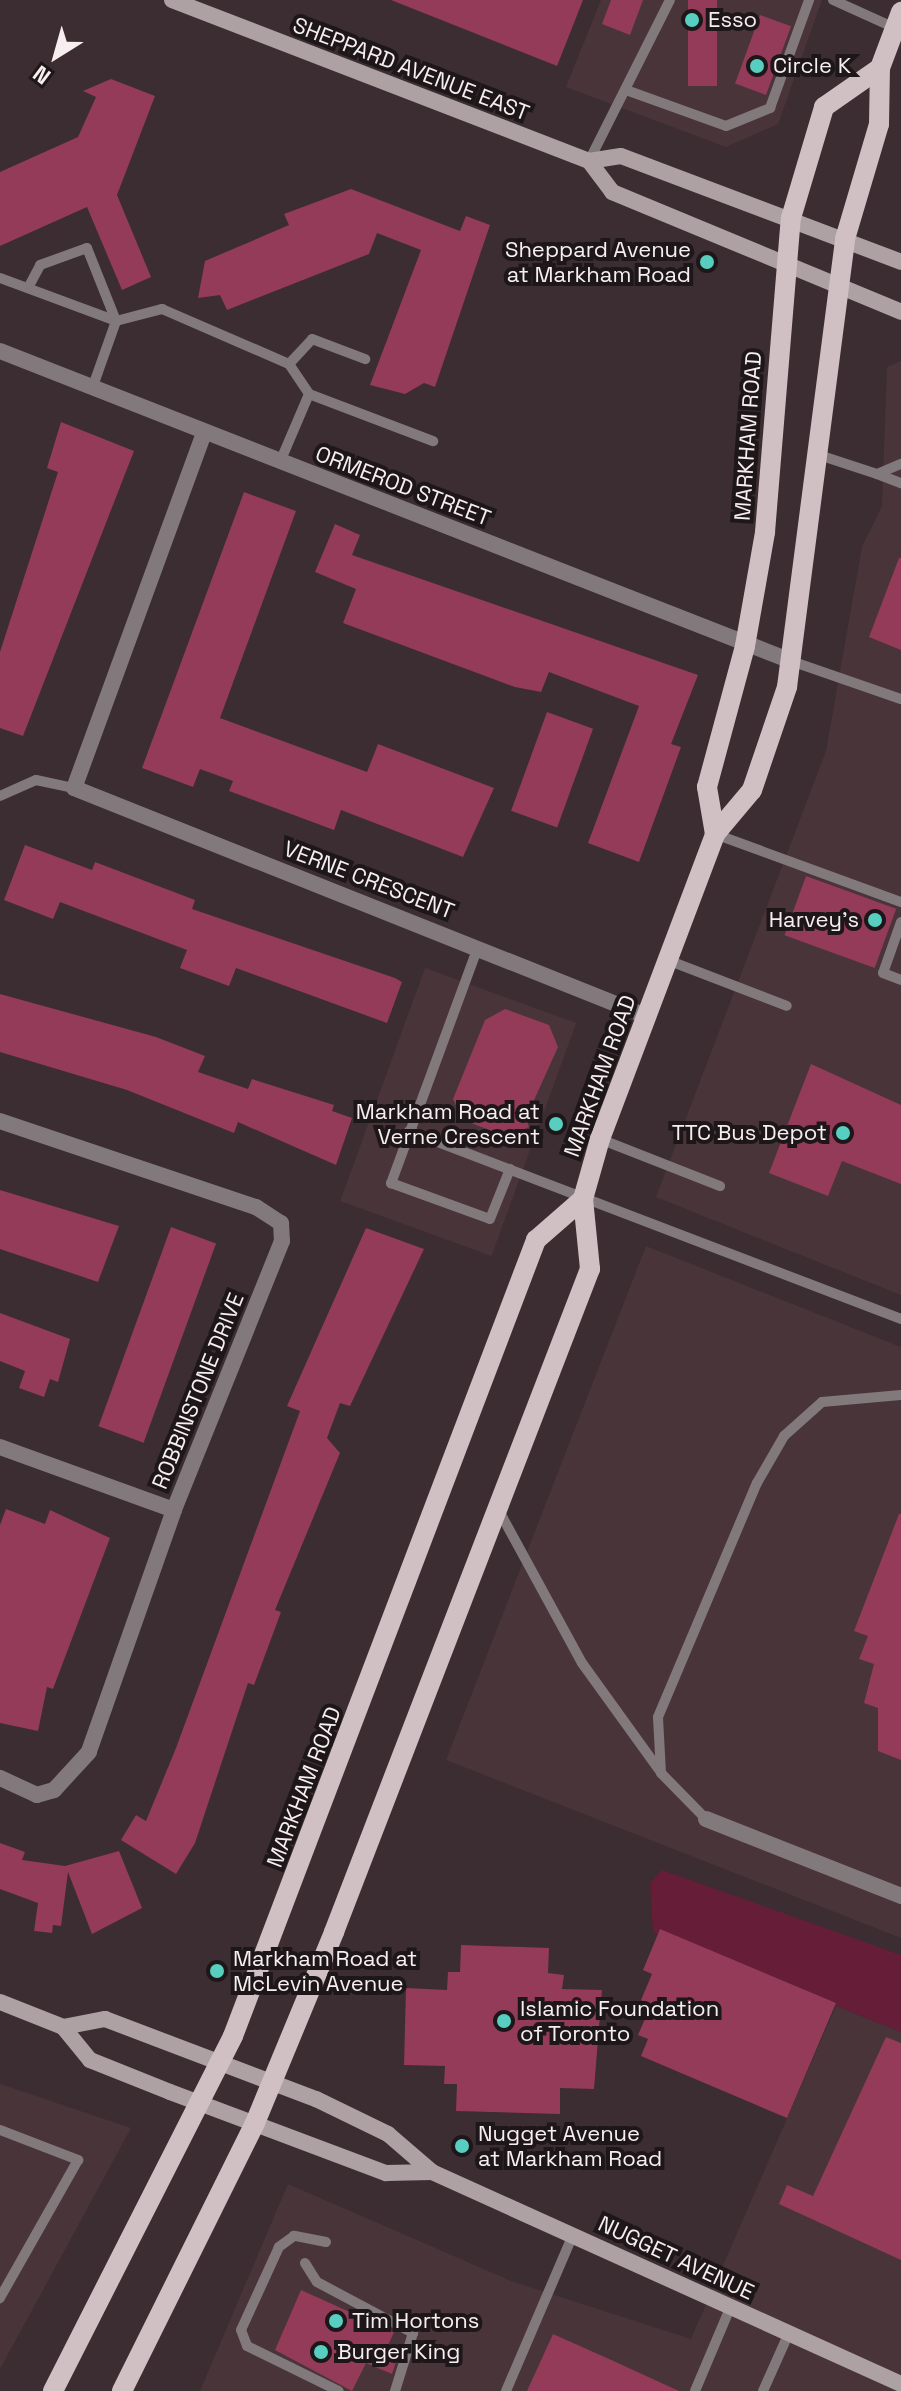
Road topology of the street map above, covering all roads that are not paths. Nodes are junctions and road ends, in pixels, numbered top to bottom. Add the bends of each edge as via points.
1 (172, 0) edge
2 (670, 0) edge
3 (809, 0) edge
4 (833, 0) edge
5 (898, 20) edge
6 (880, 68) junction
7 (626, 90) junction
8 (589, 161) junction
9 (791, 218) junction
10 (845, 239) junction
11 (901, 262) edge
12 (786, 267) junction
13 (0, 278) edge
14 (837, 287) junction
15 (28, 288) junction
16 (901, 312) edge
17 (116, 321) junction
18 (0, 351) edge
19 (365, 359) dead end
20 (289, 364) junction
21 (93, 386) junction
22 (309, 394) junction
23 (204, 433) junction
24 (433, 441) dead end
25 (819, 455) junction
26 (280, 462) junction
27 (901, 464) edge
28 (877, 474) junction
29 (901, 483) edge
30 (745, 646) junction
31 (791, 661) junction
32 (901, 699) edge
33 (74, 788) junction
34 (0, 796) edge
35 (715, 834) junction
36 (901, 902) edge
37 (901, 922) edge
38 (478, 947) junction
39 (670, 961) junction
40 (901, 980) edge
41 (787, 1006) dead end
42 (646, 1016) junction
43 (0, 1121) edge
44 (409, 1131) junction
45 (600, 1139) junction
46 (510, 1169) junction
47 (720, 1186) dead end
48 (583, 1199) junction
49 (901, 1319) edge
50 (901, 1395) edge
51 (0, 1447) edge
52 (496, 1504) junction
53 (174, 1510) junction
54 (661, 1773) junction
55 (0, 1778) edge
56 (706, 1819) joint
57 (901, 1896) edge
58 (0, 2002) edge
59 (63, 2027) junction
60 (222, 2061) junction
61 (271, 2081) junction
62 (204, 2103) junction
63 (255, 2123) junction
64 (0, 2130) edge
65 (432, 2172) junction
66 (573, 2235) junction
67 (326, 2242) dead end
68 (305, 2263) dead end
69 (0, 2298) edge
70 (730, 2308) junction
71 (789, 2333) junction
72 (901, 2384) edge
73 (53, 2391) edge
74 (122, 2391) edge
75 (339, 2391) edge
76 (395, 2391) edge
77 (506, 2391) edge
78 (695, 2391) edge
79 (763, 2391) edge

1 - 8 street, SHEPPARD AVENUE EAST
2 - 7 lane
3 - 7 lane via 770,108 726,126
4 - 5 lane
5 - 6 main road, MARKHAM ROAD
6 - 9 main road, MARKHAM ROAD via 824,107
6 - 10 main road, MARKHAM ROAD via 879,124
7 - 8 lane
8 - 9 street, SHEPPARD AVENUE EAST via 621,156
8 - 12 street via 612,192
9 - 10 street, SHEPPARD AVENUE EAST
9 - 12 main road, MARKHAM ROAD
10 - 11 street, SHEPPARD AVENUE EAST
10 - 14 main road, MARKHAM ROAD
12 - 14 street
12 - 30 main road, MARKHAM ROAD via 765,532
13 - 15 lane
14 - 16 street
14 - 25 main road, MARKHAM ROAD
15 - 17 lane
15 - 17 lane via 40,265 87,248
17 - 20 lane via 162,309
17 - 21 lane
18 - 21 street, ORMEROD STREET
19 - 20 lane via 312,339
20 - 22 lane
21 - 23 street, ORMEROD STREET
22 - 24 lane
22 - 26 lane
23 - 26 street, ORMEROD STREET
23 - 33 street
25 - 28 lane
25 - 31 main road, MARKHAM ROAD
26 - 30 street, ORMEROD STREET
27 - 28 lane
28 - 29 lane
30 - 31 street, ORMEROD STREET
30 - 35 main road, MARKHAM ROAD via 707,787
31 - 32 lane
31 - 35 main road, MARKHAM ROAD via 752,790
33 - 34 lane, VERNE CRESCENT via 36,780
33 - 38 street, VERNE CRESCENT
35 - 36 lane
35 - 39 main road, MARKHAM ROAD
37 - 40 lane via 883,973
38 - 42 street, VERNE CRESCENT
38 - 44 lane
39 - 41 lane
39 - 42 main road, MARKHAM ROAD
42 - 45 main road, MARKHAM ROAD
43 - 53 street, ROBBINSTONE DRIVE via 122,1158 281,1223 282,1241
44 - 46 lane
44 - 46 lane via 391,1183 490,1219
45 - 47 lane
45 - 48 main road, MARKHAM ROAD
46 - 48 lane
48 - 49 lane
48 - 52 main road, MARKHAM ROAD via 590,1269
48 - 60 main road, MARKHAM ROAD via 536,1240
50 - 54 lane via 822,1402 784,1436 658,1717
51 - 53 street
52 - 54 lane via 582,1663
52 - 61 main road, MARKHAM ROAD
53 - 55 street, ROBBINSTONE DRIVE via 77,1773 37,1795
54 - 56 lane
56 - 57 street
58 - 59 street
59 - 60 street, NUGGET AVENUE via 105,2019
59 - 62 street, NUGGET AVENUE via 90,2060
60 - 61 street, NUGGET AVENUE
60 - 62 main road, MARKHAM ROAD
61 - 63 main road, MARKHAM ROAD
61 - 65 street, NUGGET AVENUE via 388,2134
62 - 63 street, NUGGET AVENUE
62 - 73 main road, MARKHAM ROAD
63 - 65 street, NUGGET AVENUE via 386,2173
63 - 74 main road, MARKHAM ROAD
64 - 69 lane via 78,2160
65 - 66 street, NUGGET AVENUE
66 - 70 street, NUGGET AVENUE
66 - 77 lane
67 - 75 lane via 294,2236 279,2247 241,2330 247,2346
68 - 76 lane via 317,2282 413,2333
70 - 71 street, NUGGET AVENUE
70 - 78 lane
71 - 72 street, NUGGET AVENUE
71 - 79 lane

